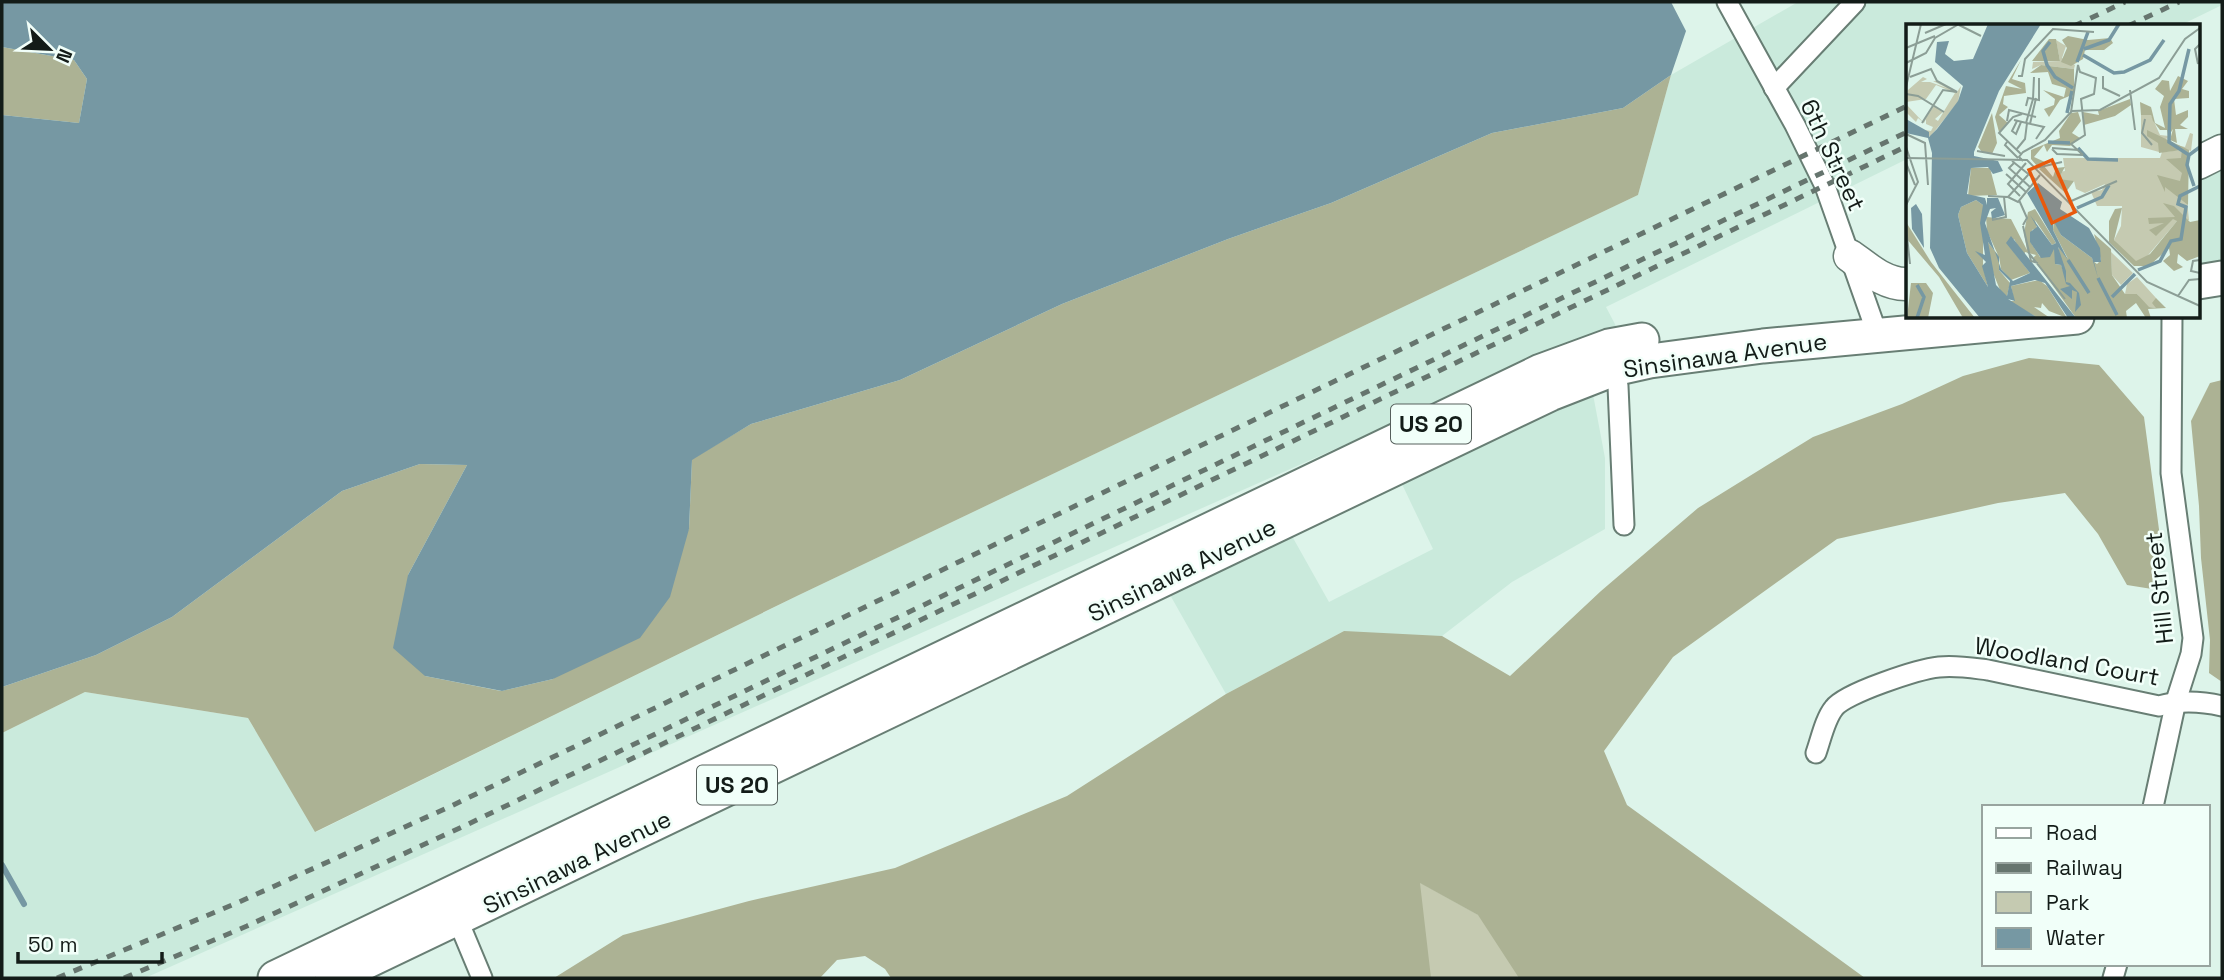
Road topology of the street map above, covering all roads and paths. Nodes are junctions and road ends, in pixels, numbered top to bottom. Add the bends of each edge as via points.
1 (1727, 2) edge
2 (1855, 2) edge
3 (1774, 88) junction
4 (1850, 256) junction
5 (2222, 278) edge
6 (2200, 282) edge
7 (1906, 284) edge
8 (2222, 300) edge
9 (2200, 304) edge
10 (1906, 317) edge
11 (2058, 318) edge
12 (2172, 318) edge
13 (1942, 324) edge
14 (1876, 327) junction
15 (1611, 357) junction
16 (1624, 525) dead end
17 (2176, 701) junction
18 (2222, 706) edge
19 (1816, 753) dead end
20 (2153, 805) edge
21 (453, 908) junction
22 (275, 978) edge
23 (332, 978) edge
24 (482, 978) edge

1 - 3 street, 6th Street
2 - 3 street
3 - 4 street, 6th Street via 1820,174
4 - 7 main road via 1879,277
4 - 14 street, 6th Street
5 - 6 highway
8 - 9 highway
10 - 14 highway, Sinsinawa Avenue / US 20
11 - 13 highway, Sinsinawa Avenue / US 20
12 - 17 street, Hill Street via 2171,473 2193,638
13 - 14 highway, Sinsinawa Avenue / US 20
14 - 15 highway, Sinsinawa Avenue / US 20 via 1650,361
15 - 16 street via 1618,386
15 - 21 highway, Sinsinawa Avenue / US 20 via 1541,371
17 - 18 street, Woodland Court
17 - 19 street, Woodland Court via 2159,706 1988,670 1939,667 1842,699 1832,709
17 - 20 street, Hill Street
21 - 22 highway, Sinsinawa Avenue / US 20
21 - 23 highway, Sinsinawa Avenue / US 20
21 - 24 street

